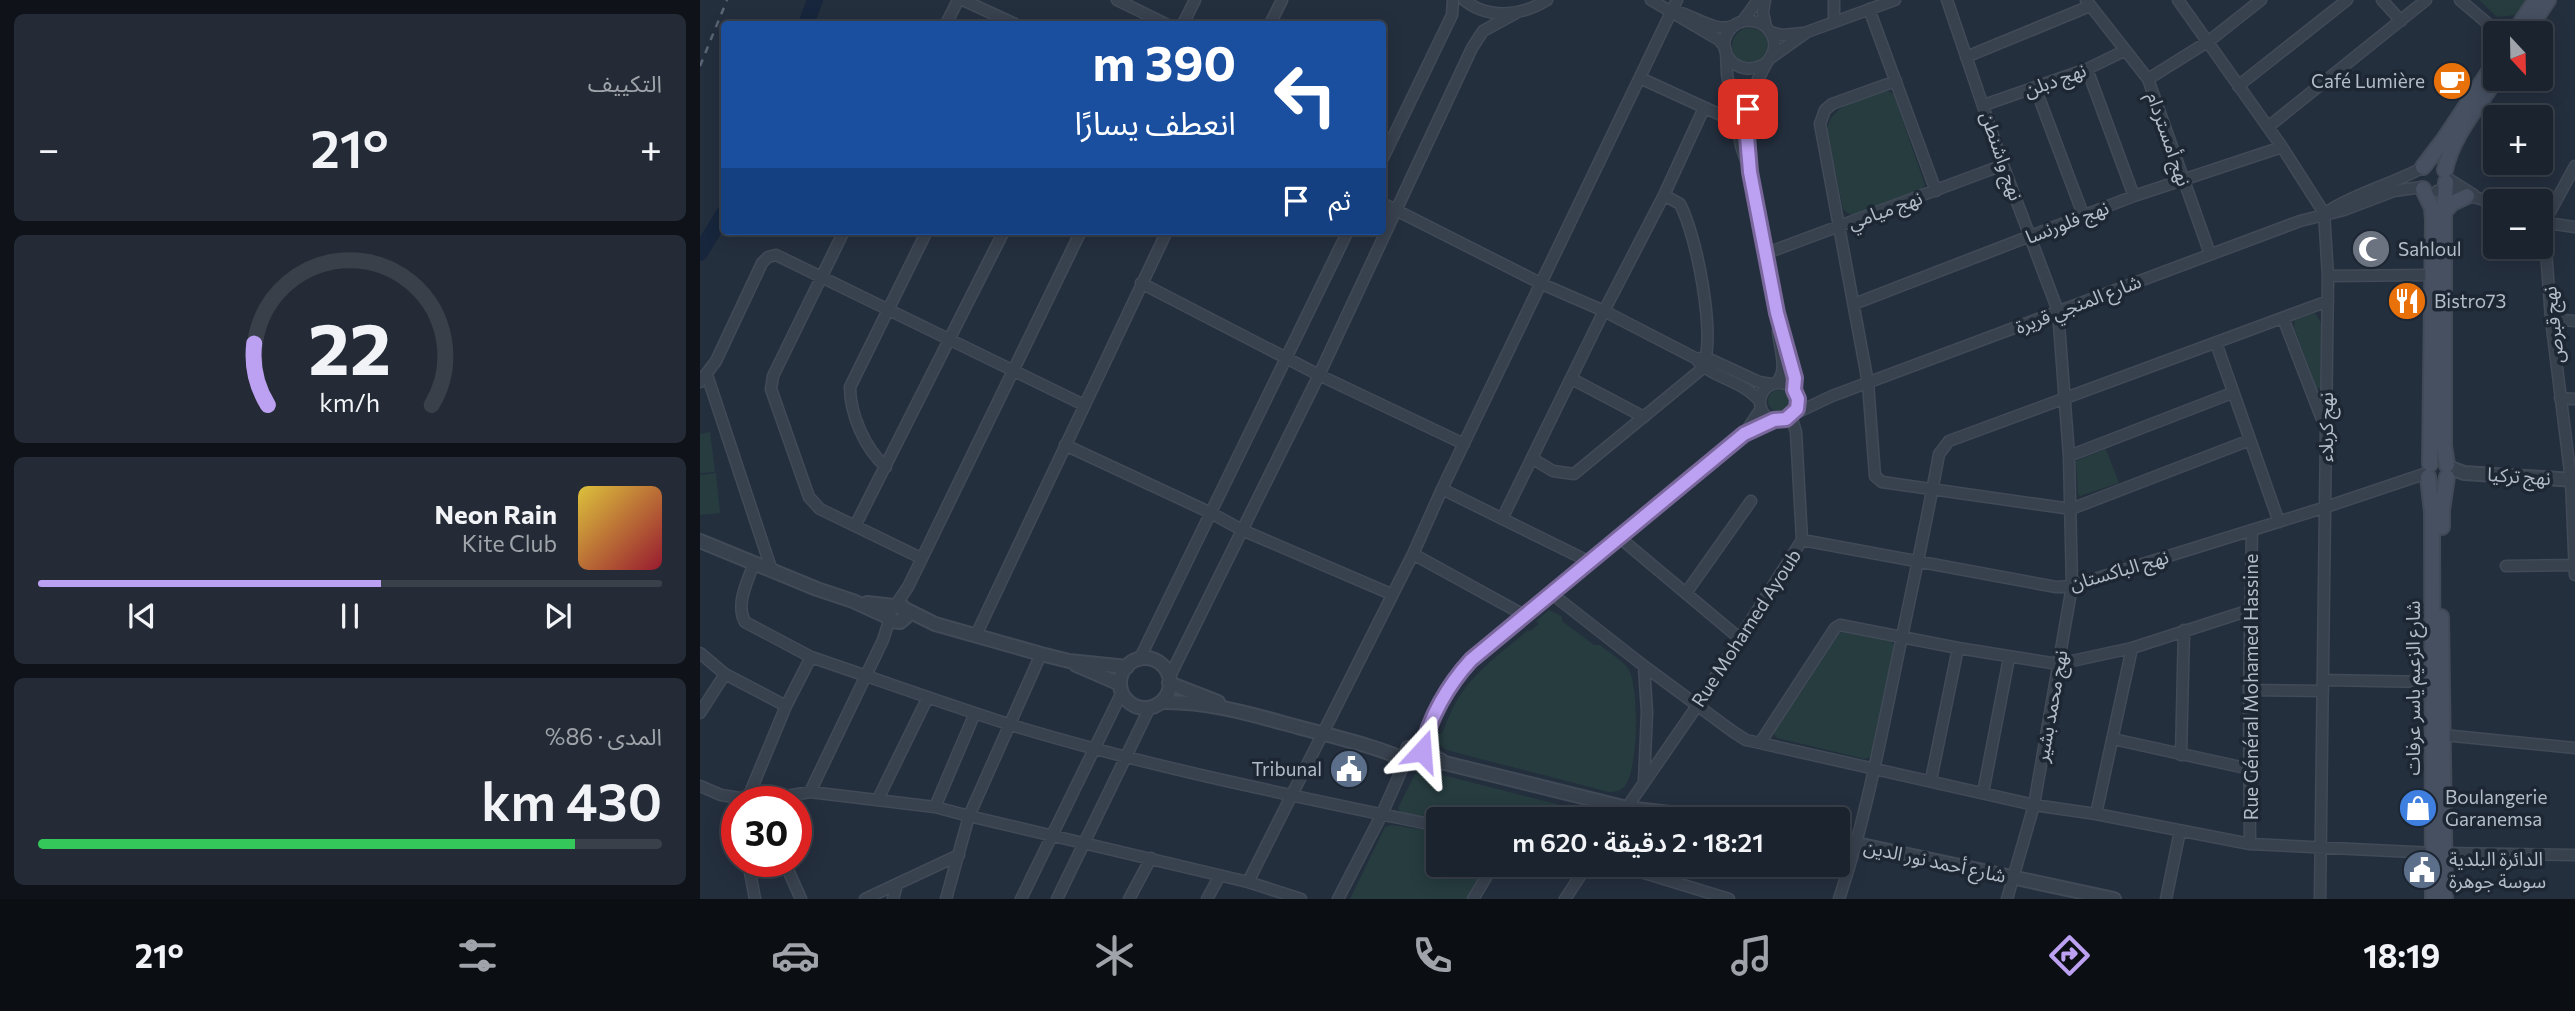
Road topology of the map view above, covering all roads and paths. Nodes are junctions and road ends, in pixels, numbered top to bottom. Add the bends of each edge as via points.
1 (961, 0) edge
2 (1117, 0) edge
3 (1195, 0) edge
4 (1282, 0) edge
5 (1453, 0) edge
6 (1464, 0) edge
7 (1547, 0) edge
8 (1559, 0) edge
9 (1651, 0) edge
10 (1677, 0) edge
11 (1758, 0) edge
12 (1765, 0) edge
13 (1834, 0) edge
14 (1895, 0) edge
15 (1947, 0) edge
16 (2178, 0) edge
17 (2261, 0) edge
18 (2347, 0) edge
19 (2382, 0) edge
20 (2426, 0) edge
21 (2460, 0) edge
22 (2536, 0) edge
23 (2548, 0) edge
24 (2088, 3) edge
25 (2249, 4) edge
26 (1532, 8) junction
27 (1869, 9) junction
28 (1672, 10) junction
29 (1516, 13) junction
30 (948, 21) edge
31 (1008, 21) edge
32 (1160, 21) edge
33 (1184, 21) edge
34 (1272, 21) edge
35 (2401, 21) junction
36 (2485, 21) edge
37 (2522, 21) edge
38 (2534, 21) edge
39 (1834, 22) junction
40 (1738, 24) junction
41 (1768, 29) junction
42 (1807, 32) junction
43 (2209, 41) junction
44 (1725, 49) junction
45 (2124, 51) junction
46 (1966, 57) junction
47 (1768, 61) junction
48 (2087, 69) junction
49 (1640, 78) junction
50 (2148, 79) junction
51 (1896, 81) junction
52 (2483, 81) edge
53 (2238, 86) junction
54 (2035, 87) junction
55 (2488, 91) edge
56 (1984, 105) junction
57 (1704, 108) junction
58 (1736, 122) junction
59 (2267, 127) junction
60 (2282, 148) junction
61 (1386, 152) edge
62 (2003, 165) junction
63 (2575, 166) edge
64 (2422, 167) junction
65 (1750, 172) junction
66 (2184, 180) junction
67 (2438, 184) junction
68 (1936, 191) junction
69 (1664, 195) junction
70 (2134, 196) junction
71 (2473, 197) junction
72 (2483, 200) edge
73 (2553, 204) edge
74 (1386, 205) edge
75 (1395, 209) junction
76 (2444, 212) junction
77 (2324, 214) junction
78 (2084, 217) junction
79 (2553, 224) edge
80 (1841, 226) junction
81 (2575, 227) edge
82 (1386, 229) edge
83 (842, 235) edge
84 (925, 235) edge
85 (1002, 235) edge
86 (1079, 235) edge
87 (1165, 235) edge
88 (1346, 235) edge
89 (1383, 235) edge
90 (2031, 236) junction
91 (1767, 253) junction
92 (2210, 254) junction
93 (2545, 259) edge
94 (2432, 275) junction
95 (822, 276) junction
96 (2328, 276) junction
97 (1141, 283) junction
98 (1542, 284) junction
99 (2328, 301) junction
100 (1854, 304) junction
101 (888, 309) junction
102 (1604, 311) junction
103 (2058, 312) junction
104 (1777, 313) junction
105 (2283, 318) junction
106 (2551, 319) junction
107 (2575, 321) edge
108 (950, 339) junction
109 (2216, 343) junction
110 (1286, 356) junction
111 (1705, 363) junction
112 (1013, 370) junction
113 (1319, 375) junction
114 (704, 379) edge
115 (1572, 379) junction
116 (1868, 383) junction
117 (1774, 384) junction
118 (1796, 392) junction
119 (2232, 393) junction
120 (1832, 396) junction
121 (2065, 398) junction
122 (2560, 398) junction
123 (2575, 399) edge
124 (1084, 405) junction
125 (1761, 405) junction
126 (1793, 415) junction
127 (1644, 416) junction
128 (1774, 420) junction
129 (2325, 428) junction
130 (1744, 434) junction
131 (2250, 440) junction
132 (1464, 444) junction
133 (1065, 445) junction
134 (2069, 456) junction
135 (1533, 458) junction
136 (886, 467) junction
137 (2429, 471) junction
138 (2448, 471) junction
139 (2573, 480) edge
140 (1933, 488) junction
141 (1442, 489) junction
142 (1751, 501) dead end
143 (2326, 507) junction
144 (2071, 509) junction
145 (1211, 513) junction
146 (1502, 519) junction
147 (2279, 522) junction
148 (855, 526) junction
149 (1242, 530) junction
150 (2252, 530) junction
151 (1620, 538) junction
152 (1802, 540) junction
153 (700, 541) edge
154 (1413, 554) junction
155 (921, 558) junction
156 (1917, 560) junction
157 (1590, 562) junction
158 (754, 563) junction
159 (2506, 566) dead end
160 (2575, 569) edge
161 (772, 571) junction
162 (2072, 586) junction
163 (1686, 593) junction
164 (1391, 594) junction
165 (1552, 594) junction
166 (2250, 610) junction
167 (899, 614) junction
168 (1524, 615) junction
169 (2184, 630) junction
170 (976, 635) junction
171 (1902, 636) junction
172 (1738, 637) junction
173 (1958, 648) junction
174 (2132, 648) junction
175 (700, 653) edge
176 (1041, 654) junction
177 (811, 657) junction
178 (2009, 658) junction
179 (1139, 660) junction
180 (1069, 661) junction
181 (2058, 664) junction
182 (1644, 666) junction
183 (1126, 667) junction
184 (725, 674) junction
185 (865, 675) junction
186 (1169, 680) junction
187 (2431, 682) junction
188 (2323, 685) junction
189 (1121, 688) junction
190 (2249, 690) junction
191 (928, 697) junction
192 (1156, 704) junction
193 (786, 706) junction
194 (1696, 706) junction
195 (1238, 711) junction
196 (700, 713) edge
197 (975, 713) junction
198 (1009, 724) junction
199 (1322, 733) junction
200 (2443, 735) junction
201 (2113, 739) junction
202 (1760, 743) junction
203 (1094, 748) junction
204 (2575, 748) edge
205 (2181, 755) junction
206 (1413, 756) junction
207 (1127, 757) junction
208 (1875, 768) junction
209 (2250, 769) junction
210 (1931, 780) junction
211 (1644, 783) junction
212 (700, 786) edge
213 (753, 786) edge
214 (812, 788) edge
215 (812, 792) edge
216 (1983, 793) junction
217 (721, 795) edge
218 (1292, 796) junction
219 (878, 799) junction
220 (2034, 805) junction
221 (935, 807) junction
222 (1602, 807) edge
223 (1627, 807) edge
224 (1382, 814) junction
225 (2096, 814) junction
226 (969, 816) junction
227 (1426, 823) edge
228 (2180, 831) junction
229 (1051, 833) junction
230 (1084, 841) junction
231 (1850, 843) edge
232 (1855, 844) junction
233 (2249, 844) junction
234 (2322, 849) junction
235 (2439, 853) junction
236 (959, 855) junction
237 (2575, 855) edge
238 (1151, 859) junction
239 (751, 877) edge
240 (791, 877) edge
241 (1219, 877) junction
242 (1486, 877) edge
243 (1579, 877) edge
244 (1657, 877) edge
245 (2014, 879) junction
246 (1248, 882) junction
247 (897, 885) junction
248 (755, 899) edge
249 (801, 899) edge
250 (864, 899) edge
251 (893, 899) edge
252 (946, 899) edge
253 (1021, 899) edge
254 (1057, 899) edge
255 (1129, 899) edge
256 (1207, 899) edge
257 (1301, 899) edge
258 (1338, 899) edge
259 (1473, 899) edge
260 (1565, 899) edge
261 (1729, 899) edge
262 (1839, 899) edge
263 (2007, 899) edge
264 (2114, 899) edge
265 (2166, 899) edge
266 (2320, 899) edge
267 (2433, 899) edge
268 (2445, 899) edge

1 - 30 street
1 - 31 street
2 - 32 street
3 - 33 street
4 - 34 street
5 - 61 street via 1452,16
6 - 29 street via 1484,11
7 - 26 street
8 - 26 street
9 - 28 street
10 - 28 street
11 - 40 street
12 - 41 street
13 - 39 street
14 - 27 street
15 - 46 street, نهج واشنطن
16 - 43 street, نهج كربلاء
17 - 25 street
18 - 53 street
19 - 35 street
20 - 35 street
21 - 36 street
22 - 37 main road
23 - 38 main road
24 - 45 street, نهج أمستردام
24 - 46 street
25 - 43 street
26 - 29 street
27 - 39 street
27 - 51 street
28 - 40 street via 1719,29
28 - 44 street via 1719,40
28 - 49 street
29 - 75 street via 1483,31 1472,48
35 - 59 street
39 - 42 street
40 - 41 street via 1754,21
40 - 44 street via 1725,40
41 - 42 street via 1783,35
41 - 47 street via 1774,46
42 - 47 street
43 - 50 street
43 - 53 street, نهج كربلاء
44 - 47 street via 1743,69
44 - 58 street
45 - 48 street, نهج دبلن
45 - 50 street, نهج أمستردام
46 - 56 street, نهج واشنطن
47 - 65 street via 1748,109
48 - 54 street, نهج دبلن
48 - 70 street
49 - 57 street
49 - 98 street
50 - 66 street, نهج أمستردام
51 - 68 street
51 - 80 street via 1832,104 1822,117
52 - 64 main road
53 - 59 street, نهج كربلاء
54 - 56 street, نهج دبلن
54 - 78 street
55 - 67 main road, شارع الزعيم ياسر عرفات via 2448,154
56 - 62 street, نهج واشنطن
57 - 58 street
57 - 69 street
58 - 65 street
59 - 60 street, نهج كربلاء
60 - 66 street, نهج فلورنسا
60 - 77 street, نهج كربلاء
62 - 68 street, نهج ميامي
62 - 90 street, نهج واشنطن
63 - 73 street
64 - 67 main road via 2418,180
64 - 67 main road via 2435,163
64 - 77 street, شارع المنجي قريرة
65 - 91 street
66 - 70 street, نهج فلورنسا
66 - 92 street, نهج أمستردام
67 - 71 street
67 - 76 main road, شارع الزعيم ياسر عرفات
67 - 77 street, شارع المنجي قريرة via 2394,191
67 - 94 main road, شارع الزعيم ياسر عرفات via 2432,208
68 - 80 street, نهج ميامي
69 - 102 street
69 - 111 street via 1681,204 1689,224 1705,305
70 - 78 street, نهج فلورنسا
71 - 72 street
71 - 76 main road via 2452,203
74 - 75 street
75 - 82 street
75 - 98 street
76 - 138 main road, شارع الزعيم ياسر عرفات via 2444,446
77 - 92 street, شارع المنجي قريرة
77 - 96 street, نهج كربلاء
78 - 90 street, نهج فلورنسا
79 - 81 street
80 - 91 street, نهج ميامي
80 - 100 street
83 - 95 street
84 - 101 street
85 - 108 street
86 - 112 street
87 - 97 street
88 - 110 street
89 - 113 street
90 - 100 street, نهج فلورنسا
90 - 103 street, نهج واشنطن
91 - 104 street
92 - 103 street, شارع المنجي قريرة
93 - 106 street, نهج قبرص
94 - 96 street
94 - 137 main road, شارع الزعيم ياسر عرفات
95 - 101 street
95 - 114 street via 776,255 765,259
95 - 148 street via 773,376 771,389 809,496 820,509
96 - 99 street, نهج كربلاء
97 - 110 street
97 - 124 street
98 - 102 street
98 - 132 street
99 - 105 street
99 - 129 street, نهج كربلاء
100 - 116 street
101 - 108 street
101 - 136 street via 850,387 850,400 867,443
102 - 111 street
102 - 115 street
103 - 116 street, شارع المنجي قريرة
103 - 121 street, نهج واشنطن
104 - 117 street via 1783,370
104 - 118 street
105 - 109 street
105 - 129 street
106 - 107 street
106 - 122 street, نهج قبرص
108 - 112 street
108 - 136 street
109 - 119 street
109 - 121 street
110 - 113 street
110 - 145 street
111 - 117 street
111 - 125 street via 1745,388
111 - 127 street
112 - 124 street
112 - 155 street
113 - 132 street
113 - 149 street
114 - 161 street
115 - 127 street
115 - 135 street
116 - 120 street, شارع المنجي قريرة
116 - 140 street via 1875,476 1882,482
117 - 118 street via 1786,384
117 - 125 street via 1763,391
118 - 120 street, شارع المنجي قريرة via 1808,398
118 - 126 street via 1798,404
119 - 131 street
119 - 134 street
120 - 126 street, شارع المنجي قريرة
121 - 134 street, نهج محمد بشير
121 - 140 street via 1950,441 1939,454
122 - 123 street
122 - 139 street, نهج قبرص
124 - 133 street
125 - 128 street
125 - 130 street
126 - 128 street
126 - 152 street, Rue Mohamed Ayoub
127 - 135 street via 1574,474 1553,471
128 - 130 street
129 - 143 street, نهج كربلاء
130 - 151 street
131 - 144 street
131 - 147 street
132 - 141 street
133 - 145 street
133 - 170 street
134 - 144 street, نهج محمد بشير
135 - 146 street
136 - 148 street
137 - 138 main road via 2441,461
137 - 143 street, نهج الباكستان
137 - 187 main road, شارع الزعيم ياسر عرفات
138 - 139 street, نهج تركيا
138 - 200 main road, شارع الزعيم ياسر عرفات via 2442,510
139 - 160 street, نهج قبرص
140 - 144 street
140 - 156 street
141 - 146 street
141 - 154 street
142 - 163 street
143 - 147 street, نهج الباكستان
143 - 188 street, نهج كربلاء
144 - 162 street, نهج محمد بشير
145 - 149 street
145 - 179 street
146 - 157 street
147 - 150 street, نهج الباكستان
148 - 155 street
149 - 164 street
149 - 186 street
150 - 162 street, نهج الباكستان
150 - 166 street, Rue Général Mohamed Hassine
151 - 157 street
151 - 163 street
152 - 156 street, نهج الباكستان
152 - 172 street, Rue Mohamed Ayoub
153 - 158 street
154 - 164 street
154 - 168 street
155 - 167 street
156 - 162 street, نهج الباكستان via 2056,587
156 - 171 street
157 - 165 street
158 - 161 street
158 - 177 street via 742,601 745,622
159 - 160 street
161 - 167 street
162 - 181 street, نهج محمد بشير
163 - 172 street
164 - 199 street
165 - 168 street
165 - 182 street
166 - 169 street
166 - 190 street, Rue Général Mohamed Hassine
167 - 170 street
167 - 185 street
168 - 206 street via 1457,674
169 - 174 street
169 - 205 street
170 - 176 street
171 - 173 street
171 - 202 street via 1843,625 1835,628
171 - 208 street
172 - 194 street, Rue Mohamed Ayoub
173 - 178 street
173 - 210 street
174 - 181 street
174 - 201 street
175 - 184 street
176 - 180 street
176 - 198 street
177 - 185 street
177 - 193 street
178 - 181 street
178 - 216 street
179 - 183 street
179 - 186 street via 1158,662
180 - 183 street
180 - 189 street
181 - 220 street, نهج محمد بشير
182 - 194 street
182 - 211 street
183 - 189 street
184 - 193 street
184 - 196 street
185 - 191 street
185 - 214 street
186 - 192 street via 1167,693
186 - 195 street
187 - 188 street
187 - 235 main road, شارع الزعيم ياسر عرفات
188 - 190 street
188 - 234 street, نهج كربلاء
189 - 192 street via 1135,706
189 - 203 street
190 - 209 street, Rue Général Mohamed Hassine
191 - 197 street
191 - 219 street
192 - 195 street via 1187,702
192 - 207 street
193 - 213 street
194 - 202 street via 1746,740
194 - 211 street, Rue Mohamed Ayoub
195 - 199 street
197 - 198 street
197 - 221 street
198 - 203 street
198 - 226 street
199 - 206 street
199 - 218 street
200 - 204 street
200 - 235 main road, شارع الزعيم ياسر عرفات
201 - 205 street
201 - 225 street
202 - 208 street
203 - 207 street
203 - 229 street
205 - 209 street
206 - 222 street
206 - 224 street
207 - 218 street
207 - 230 street
208 - 210 street
208 - 232 street
209 - 233 street, Rue Général Mohamed Hassine
210 - 216 street
211 - 223 street, Rue Mohamed Ayoub
212 - 217 street
215 - 219 street
216 - 220 street
218 - 224 street
218 - 246 street
219 - 221 street
220 - 225 street
220 - 245 street, نهج محمد بشير
221 - 226 street
224 - 227 street
224 - 258 street
225 - 228 street
226 - 229 street
226 - 236 street
228 - 233 street
228 - 265 street
229 - 230 street
229 - 253 street
230 - 238 street
230 - 254 street
231 - 232 street, شارع أحمد نور الدين
232 - 245 street, شارع أحمد نور الدين
232 - 262 street
233 - 234 street
234 - 235 street
234 - 266 street, نهج كربلاء
235 - 237 street
235 - 267 main road, شارع الزعيم ياسر عرفات
235 - 268 main road, شارع الزعيم ياسر عرفات
236 - 247 street
236 - 252 street
238 - 241 street
238 - 255 street
239 - 248 street
240 - 249 street
241 - 246 street
241 - 256 street
242 - 259 street
243 - 260 street
244 - 261 street
245 - 263 street, نهج محمد بشير
245 - 264 street, شارع أحمد نور الدين
246 - 257 street
247 - 250 street
247 - 251 street

